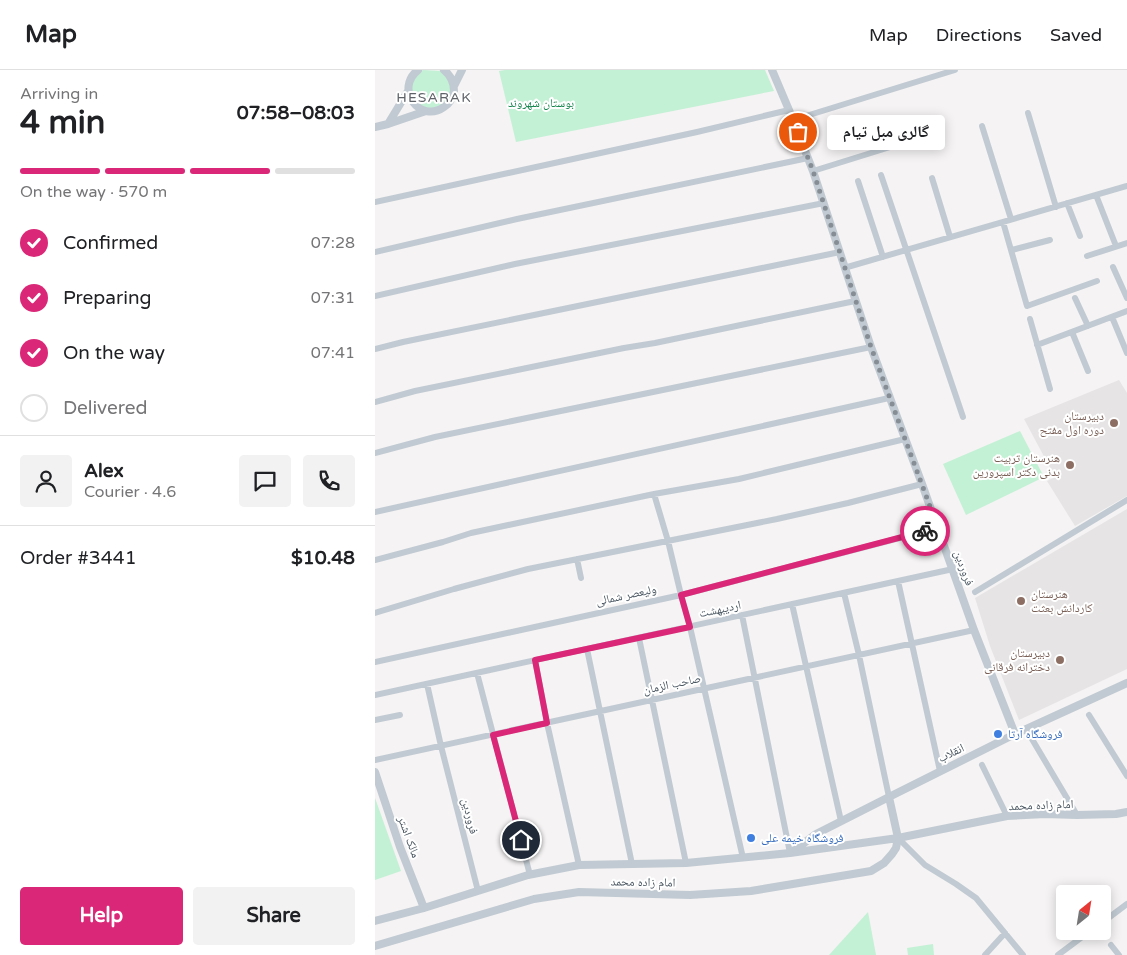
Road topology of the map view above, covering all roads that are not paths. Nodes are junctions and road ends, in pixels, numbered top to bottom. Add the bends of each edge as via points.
1 (418, 70) edge
2 (444, 70) edge
3 (462, 70) edge
4 (772, 70) edge
5 (955, 70) edge
6 (454, 86) junction
7 (408, 91) junction
8 (789, 110) junction
9 (426, 111) junction
10 (1028, 113) dead end
11 (793, 120) junction
12 (388, 124) junction
13 (982, 126) dead end
14 (375, 127) edge
15 (903, 143) dead end
16 (808, 158) junction
17 (813, 171) junction
18 (881, 174) dead end
19 (932, 178) dead end
20 (858, 181) dead end
21 (1127, 186) edge
22 (1096, 195) junction
23 (375, 202) edge
24 (823, 203) junction
25 (1067, 203) junction
26 (1056, 206) junction
27 (1011, 220) junction
28 (1003, 222) junction
29 (1080, 236) dead end
30 (950, 237) junction
31 (1050, 240) dead end
32 (1127, 243) edge
33 (1116, 246) junction
34 (906, 250) junction
35 (1012, 250) junction
36 (375, 252) edge
37 (840, 252) junction
38 (1087, 256) dead end
39 (883, 257) junction
40 (1113, 267) dead end
41 (844, 268) junction
42 (1097, 281) dead end
43 (375, 296) edge
44 (1075, 298) dead end
45 (1127, 298) edge
46 (855, 301) junction
47 (1127, 311) edge
48 (1112, 316) junction
49 (1030, 319) dead end
50 (1088, 326) junction
51 (1072, 332) junction
52 (1037, 345) junction
53 (871, 347) junction
54 (375, 349) edge
55 (1127, 353) edge
56 (1087, 371) dead end
57 (1050, 389) dead end
58 (889, 398) junction
59 (375, 402) edge
60 (963, 417) dead end
61 (905, 439) junction
62 (375, 453) edge
63 (922, 484) junction
64 (654, 494) junction
65 (1127, 500) edge
66 (375, 512) edge
67 (938, 528) junction
68 (668, 541) junction
69 (577, 559) junction
70 (375, 560) edge
71 (953, 569) junction
72 (581, 578) dead end
73 (898, 581) junction
74 (975, 592) dead end
75 (844, 593) junction
76 (681, 595) junction
77 (792, 604) junction
78 (375, 613) edge
79 (742, 615) junction
80 (690, 627) junction
81 (974, 630) junction
82 (639, 638) junction
83 (912, 644) junction
84 (587, 649) junction
85 (859, 655) junction
86 (535, 660) junction
87 (375, 662) edge
88 (806, 667) junction
89 (477, 673) junction
90 (755, 678) junction
91 (427, 684) junction
92 (1126, 685) edge
93 (704, 689) junction
94 (375, 695) edge
95 (651, 701) junction
96 (600, 712) junction
97 (400, 715) dead end
98 (1089, 715) dead end
99 (375, 720) edge
100 (547, 723) junction
101 (1026, 729) junction
102 (1015, 734) junction
103 (493, 735) junction
104 (441, 746) junction
105 (375, 760) edge
106 (982, 765) dead end
107 (940, 771) junction
108 (375, 772) edge
109 (1127, 776) edge
110 (889, 796) junction
111 (1127, 812) edge
112 (1077, 815) junction
113 (1007, 816) junction
114 (841, 821) junction
115 (898, 838) junction
116 (791, 853) junction
117 (743, 858) junction
118 (632, 864) junction
119 (686, 864) junction
120 (579, 865) junction
121 (530, 875) junction
122 (478, 891) junction
123 (1127, 904) edge
124 (423, 908) junction
125 (1111, 916) edge
126 (375, 921) edge
127 (1005, 933) junction
128 (1079, 940) edge
129 (1111, 945) dead end
130 (375, 946) edge
131 (985, 955) edge
132 (1023, 955) edge
133 (1058, 955) edge
134 (1119, 955) edge

1 - 7 street via 411,77
2 - 6 street
3 - 6 street
4 - 8 street, فروردین
5 - 11 street
6 - 9 street via 446,106
7 - 9 street via 414,104
7 - 12 street
8 - 11 street, فروردین
8 - 23 street
9 - 12 street
10 - 26 street
11 - 16 street, فروردین
12 - 14 street
13 - 27 street
15 - 17 street
16 - 17 street, فروردین
16 - 36 street
17 - 24 street, فروردین
18 - 34 street
19 - 30 street
20 - 39 street
21 - 22 street
22 - 25 street
22 - 33 street
24 - 37 street, فروردین
24 - 43 street via 515,264
25 - 26 street
25 - 29 street
26 - 27 street
27 - 28 street
28 - 30 street
28 - 35 street
30 - 34 street
31 - 35 street
32 - 33 street
33 - 38 street
34 - 39 street
34 - 60 street
35 - 42 street via 1027,306
37 - 41 street, فروردین
37 - 54 street
39 - 41 street
40 - 45 street
41 - 46 street, فروردین
44 - 50 street
46 - 53 street, فروردین
46 - 59 street via 415,391
47 - 48 street
48 - 50 street
48 - 55 street
49 - 52 street
50 - 51 street
51 - 52 street
51 - 56 street
52 - 57 street
53 - 58 street, فروردین
53 - 62 street via 435,437
58 - 61 street, فروردین
58 - 66 street
61 - 63 street, فروردین
61 - 64 street via 739,479
63 - 67 street, فروردین
63 - 68 street via 849,503
64 - 68 street
64 - 70 street via 471,533
65 - 74 street
67 - 71 street, فروردین
67 - 76 street, ولیعصر شمالی
68 - 69 street
68 - 76 street
69 - 72 street
69 - 78 street via 476,582
71 - 73 street, اردیبهشت
71 - 81 street, فروردین
73 - 75 street, اردیبهشت
73 - 83 street
75 - 77 street, اردیبهشت
75 - 85 street
76 - 80 street
76 - 87 street, ولیعصر شمالی
77 - 79 street, اردیبهشت
77 - 88 street
79 - 80 street, اردیبهشت
79 - 90 street
80 - 82 street, اردیبهشت
80 - 93 street
81 - 83 street, صاحب الزمان
81 - 102 street, فروردین
82 - 84 street, اردیبهشت
82 - 95 street
83 - 85 street, صاحب الزمان
83 - 107 street
84 - 86 street, اردیبهشت
84 - 96 street
85 - 88 street, صاحب الزمان
85 - 110 street
86 - 89 street, اردیبهشت
86 - 100 street
88 - 90 street, صاحب الزمان
88 - 114 street
89 - 91 street, اردیبهشت
89 - 103 street
90 - 93 street, صاحب الزمان
90 - 116 street
91 - 94 street, اردیبهشت
91 - 104 street, فروردین
92 - 101 street, انقلاب
93 - 95 street, صاحب الزمان
93 - 117 street
95 - 96 street, صاحب الزمان
95 - 119 street
96 - 100 street, صاحب الزمان
96 - 118 street
97 - 99 street
98 - 109 street
100 - 103 street, صاحب الزمان
100 - 120 street
101 - 102 street, انقلاب
101 - 112 street
102 - 107 street, انقلاب
103 - 104 street, صاحب الزمان
103 - 121 street
104 - 105 street, صاحب الزمان
104 - 122 street, فروردین
106 - 113 street
107 - 110 street, انقلاب
108 - 124 street, مالک اشتر
110 - 114 street, انقلاب
110 - 115 street
111 - 112 street, امام زاده محمد
112 - 113 street, امام زاده محمد
113 - 115 street, امام زاده محمد
114 - 116 street, انقلاب via 816,834
115 - 116 street, امام زاده محمد
115 - 127 street via 925,865 976,898
115 - 130 street, امام زاده محمد via 892,854 871,871 751,891 691,894 579,892 534,899
116 - 117 street, امام زاده محمد
117 - 119 street, امام زاده محمد
118 - 119 street, امام زاده محمد
118 - 120 street, امام زاده محمد
120 - 121 street, امام زاده محمد
121 - 122 street, امام زاده محمد
122 - 124 street, امام زاده محمد
123 - 125 street
124 - 126 street, امام زاده محمد
127 - 131 street
127 - 132 street
128 - 133 street
129 - 134 street

